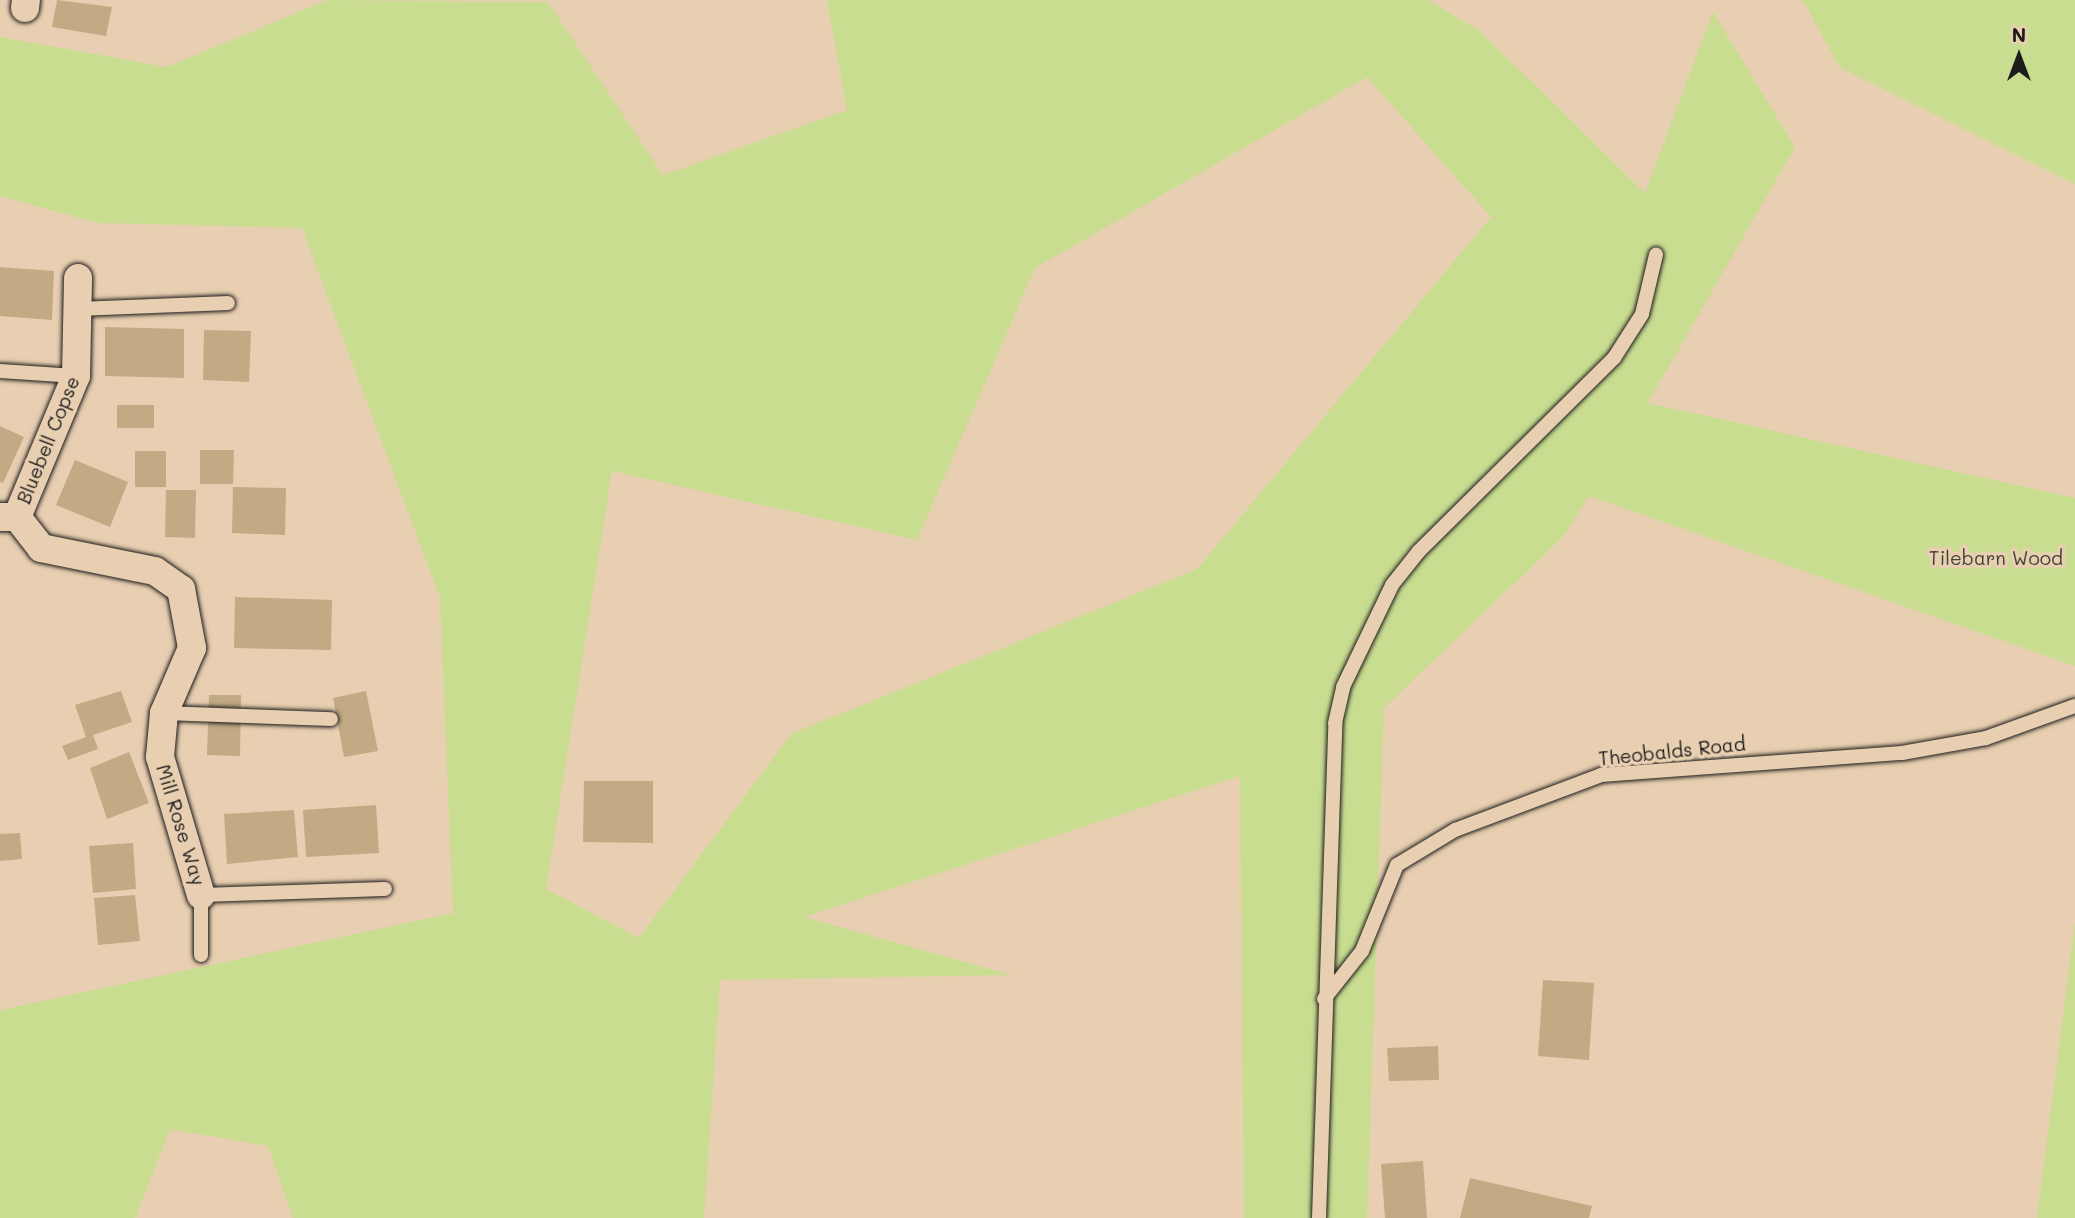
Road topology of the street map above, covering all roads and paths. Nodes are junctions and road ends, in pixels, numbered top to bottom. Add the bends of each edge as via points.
1 (1656, 255) dead end
2 (78, 278) dead end
3 (228, 303) dead end
4 (78, 309) junction
5 (0, 371) edge
6 (76, 376) junction
7 (8, 517) edge
8 (2075, 706) edge
9 (164, 713) junction
10 (331, 719) dead end
11 (385, 889) dead end
12 (201, 895) junction
13 (201, 955) dead end
14 (1324, 999) junction
15 (1319, 1218) edge

1 - 14 lane via 1642,314 1614,358 1419,551 1358,649 1335,723
2 - 4 street, Bluebell Copse
3 - 4 lane
4 - 6 street, Bluebell Copse
5 - 6 lane
6 - 7 street, Bluebell Copse
7 - 9 street, Mill Rose Way via 41,548 155,572 181,589 192,648
8 - 14 lane, Theobalds Road via 1986,738 1902,753 1601,775 1455,831 1397,865 1362,951
9 - 10 lane
9 - 12 street, Mill Rose Way via 160,757
11 - 12 lane, Mill Rose Way
12 - 13 lane, Mill Rose Way
14 - 15 lane

